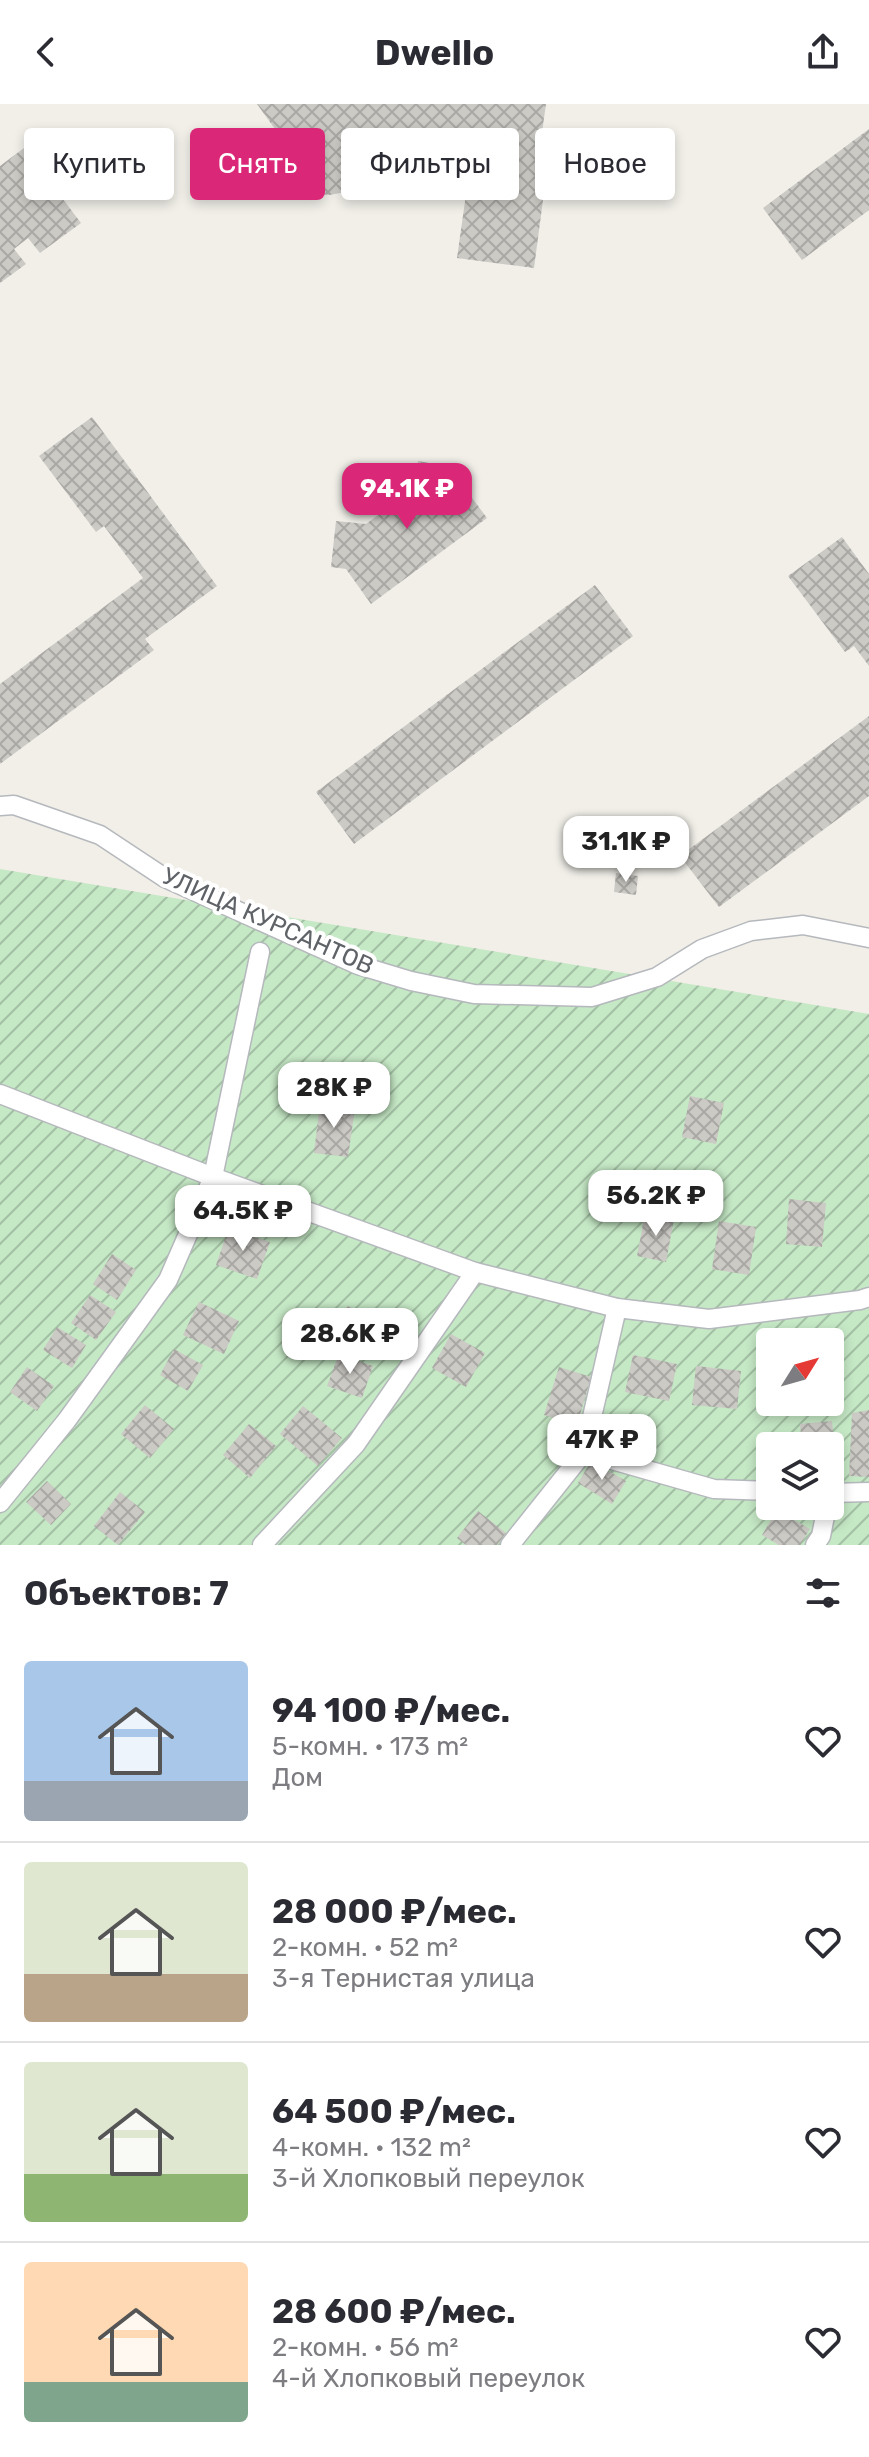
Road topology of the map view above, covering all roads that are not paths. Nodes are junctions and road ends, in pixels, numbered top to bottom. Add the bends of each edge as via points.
1 (0, 806) edge
2 (869, 938) edge
3 (260, 952) dead end
4 (0, 1094) edge
5 (213, 1177) junction
6 (475, 1272) junction
7 (869, 1297) edge
8 (617, 1308) junction
9 (584, 1452) junction
10 (756, 1490) edge
11 (869, 1492) edge
12 (844, 1493) edge
13 (0, 1503) edge
14 (824, 1520) edge
15 (262, 1545) edge
16 (510, 1545) edge
17 (815, 1545) edge

1 - 2 street, УЛИЦА КУРСАНТОВ via 14,805 100,835 165,878 358,965 474,994 592,997 657,977 702,949 751,931 803,925
3 - 5 street
4 - 5 street
5 - 6 street
5 - 13 street via 168,1280
6 - 8 street
6 - 15 street via 356,1444
7 - 8 street via 709,1319
8 - 9 street
9 - 10 street via 714,1489
9 - 16 street
11 - 12 street
14 - 17 street

